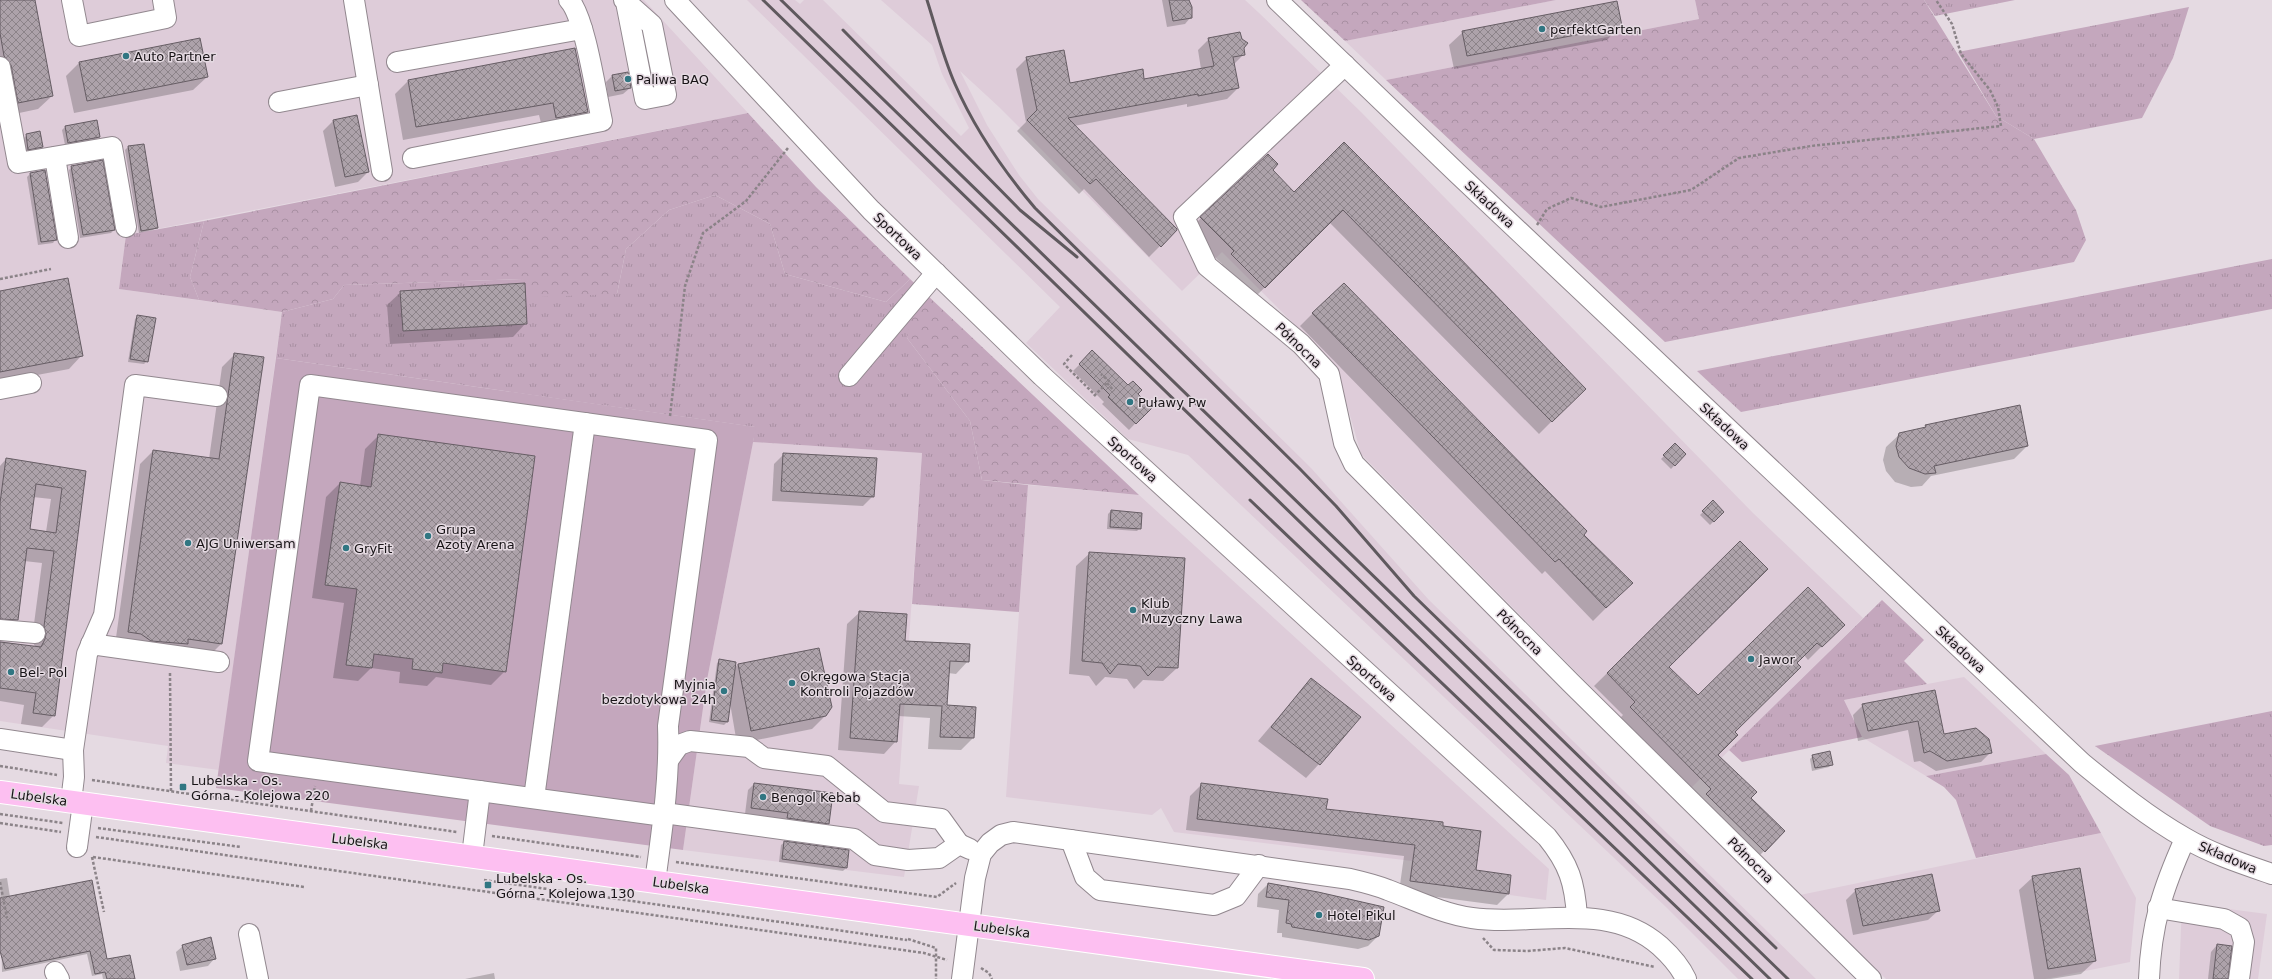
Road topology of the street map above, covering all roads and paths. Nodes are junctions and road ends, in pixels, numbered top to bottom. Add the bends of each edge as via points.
1 (72, 0) edge
2 (163, 0) edge
3 (354, 0) edge
4 (569, 0) edge
5 (675, 0) edge
6 (1277, 0) edge
7 (1936, 0) edge
8 (582, 29) junction
9 (397, 62) dead end
10 (1345, 65) junction
11 (0, 67) edge
12 (368, 85) junction
13 (279, 102) dead end
14 (788, 148) dead end
15 (54, 157) junction
16 (413, 158) dead end
17 (382, 171) dead end
18 (126, 227) dead end
19 (68, 238) dead end
20 (1528, 240) junction
21 (52, 269) dead end
22 (936, 273) junction
23 (0, 279) edge
24 (1072, 355) dead end
25 (1101, 374) dead end
26 (849, 376) dead end
27 (30, 383) dead end
28 (1107, 383) junction
29 (0, 388) edge
30 (1114, 390) dead end
31 (1095, 395) junction
32 (217, 396) dead end
33 (1080, 410) junction
34 (585, 424) junction
35 (667, 435) junction
36 (0, 630) edge
37 (35, 633) dead end
38 (91, 644) junction
39 (169, 655) junction
40 (219, 662) dead end
41 (0, 739) edge
42 (73, 750) junction
43 (669, 759) junction
44 (317, 769) junction
45 (171, 791) dead end
46 (480, 791) junction
47 (0, 792) edge
48 (534, 798) junction
49 (77, 802) junction
50 (311, 812) dead end
51 (0, 814) edge
52 (664, 814) junction
53 (0, 823) edge
54 (2185, 839) junction
55 (1071, 840) junction
56 (82, 841) junction
57 (959, 844) junction
58 (244, 847) dead end
59 (981, 854) junction
60 (472, 856) junction
61 (1259, 865) junction
62 (2272, 874) edge
63 (975, 878) junction
64 (480, 879) dead end
65 (0, 882) edge
66 (655, 882) junction
67 (304, 887) dead end
68 (914, 895) dead end
69 (2158, 908) junction
70 (104, 912) dead end
71 (1577, 917) junction
72 (7, 918) dead end
73 (969, 924) junction
74 (1478, 932) dead end
75 (249, 934) dead end
76 (907, 940) dead end
77 (1670, 955) junction
78 (963, 971) edge
79 (258, 979) edge
80 (992, 979) edge
81 (1363, 979) edge
82 (1686, 979) edge
83 (1871, 979) edge
84 (2149, 979) edge
85 (2239, 979) edge

1 - 2 street via 79,36 166,18
3 - 12 street
4 - 8 street via 574,5
5 - 22 street, Sportowa via 872,210
6 - 10 street, Składowa
7 - 20 path via 1952,24 1962,54 1990,90 1998,107 2001,126 1811,146 1739,158 1691,190 1602,207 1572,198 1548,209
8 - 9 street
8 - 16 street via 602,121
10 - 20 street, Składowa
10 - 83 street, Północna via 1184,217 1207,266 1301,344 1329,374 1344,443 1354,464 1571,683
11 - 15 street via 18,163
12 - 13 street
12 - 17 street
14 - 35 path via 746,201 703,233 685,286
15 - 18 street via 112,147
15 - 19 street
20 - 54 street, Składowa via 2082,763 2131,803
21 - 23 path
22 - 26 street
22 - 33 street, Sportowa
24 - 31 path via 1064,364
25 - 28 path via 1109,381
27 - 29 street
28 - 30 path
28 - 31 path
31 - 33 path
32 - 38 street via 135,385 104,615
33 - 71 street, Sportowa via 1548,837 1570,871 1576,897
34 - 35 street
34 - 44 street via 310,385 258,762
34 - 48 street
35 - 43 street via 707,440 668,726
36 - 37 street
38 - 39 street
38 - 42 street via 87,654
39 - 40 street
39 - 45 path
41 - 42 street
42 - 49 street
43 - 52 street
43 - 57 street via 679,745 690,741 749,747 764,758 827,766 884,812 941,819
44 - 46 street
44 - 50 path
46 - 48 street
46 - 60 street
47 - 49 main road, Lubelska
48 - 52 street
49 - 56 street
49 - 60 main road, Lubelska
51 - 56 path
52 - 57 street via 854,839 875,855 908,860 939,858
52 - 66 street
53 - 56 path
54 - 62 street, Składowa via 2236,862
54 - 69 street, Składowa
55 - 59 street via 1013,832 1001,835
55 - 61 street
55 - 61 street via 1085,877 1100,890 1214,905 1236,896
56 - 58 path
56 - 67 path
56 - 70 path
56 - 78 path via 924,953
57 - 59 street
59 - 63 street
60 - 66 main road, Lubelska
61 - 71 street via 1350,879 1471,918 1502,920
63 - 68 path via 965,876 937,897
63 - 73 street
64 - 76 path
65 - 72 path
66 - 73 main road, Lubelska
69 - 84 street, Składowa via 2150,953
69 - 85 street via 2224,918 2240,928 2244,942
71 - 77 street via 1602,919 1624,925 1656,942
73 - 78 street
73 - 81 main road, Lubelska
74 - 77 path via 1494,950 1527,952 1564,948 1650,967 1655,967
75 - 79 street
77 - 82 street via 1682,969
78 - 80 path via 975,965 989,973

